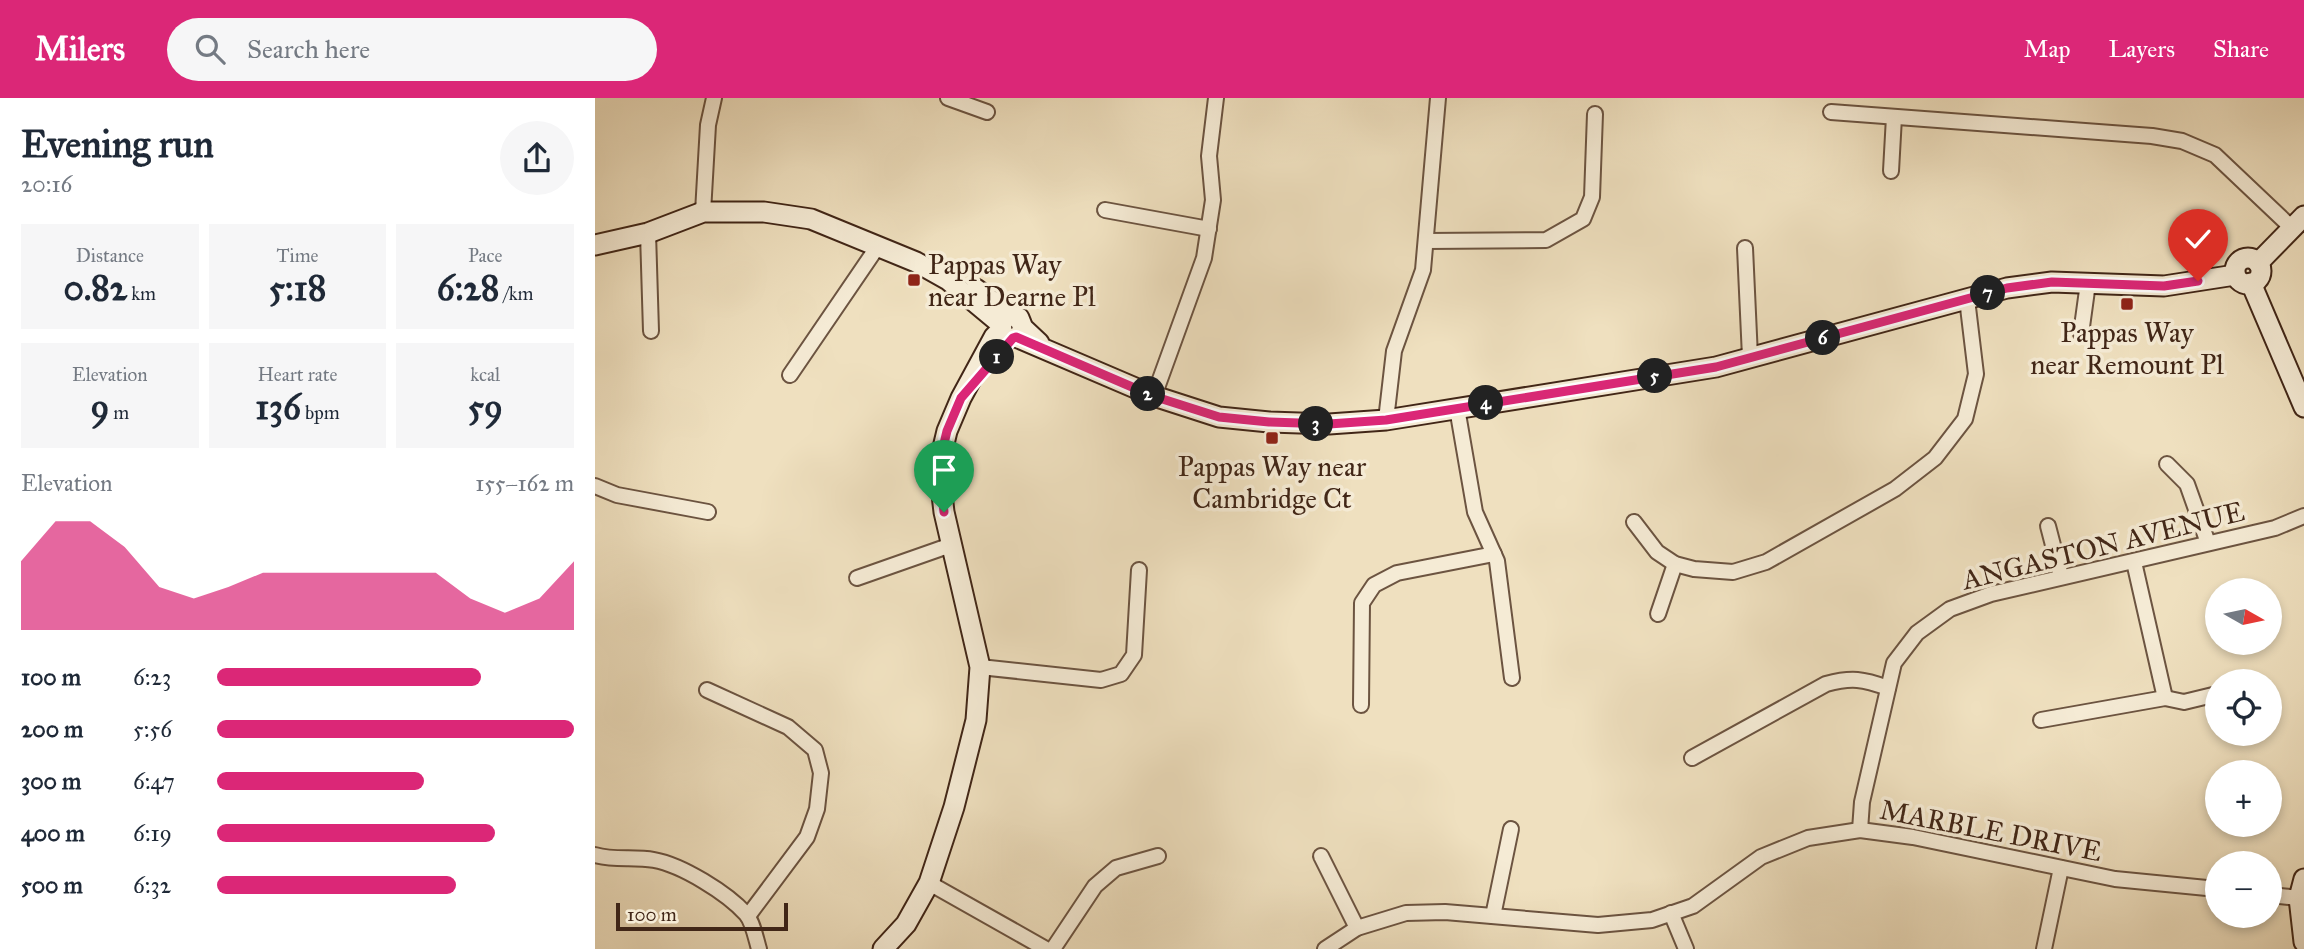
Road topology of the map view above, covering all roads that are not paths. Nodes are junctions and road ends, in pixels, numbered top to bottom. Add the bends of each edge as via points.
1 (714, 98) edge
2 (948, 98) edge
3 (1216, 98) edge
4 (1438, 98) edge
5 (987, 111) dead end
6 (1831, 112) dead end
7 (1595, 114) dead end
8 (1894, 117) junction
9 (1891, 171) dead end
10 (1105, 210) dead end
11 (703, 212) junction
12 (2298, 222) edge
13 (1209, 229) junction
14 (648, 233) junction
15 (1426, 241) junction
16 (595, 245) edge
17 (878, 246) junction
18 (1745, 248) dead end
19 (2243, 279) junction
20 (2088, 283) junction
21 (1967, 299) junction
22 (1011, 329) junction
23 (651, 331) dead end
24 (2081, 334) dead end
25 (1750, 357) junction
26 (790, 375) dead end
27 (2299, 380) edge
28 (1153, 396) junction
29 (2304, 407) edge
30 (1457, 408) junction
31 (1386, 420) junction
32 (2167, 464) dead end
33 (595, 485) edge
34 (708, 512) dead end
35 (2304, 516) edge
36 (1634, 522) dead end
37 (2048, 526) dead end
38 (2208, 543) junction
39 (951, 545) junction
40 (1494, 554) junction
41 (2134, 562) junction
42 (1675, 564) junction
43 (1139, 570) dead end
44 (2061, 576) junction
45 (857, 578) dead end
46 (1658, 614) dead end
47 (980, 667) junction
48 (1512, 678) dead end
49 (1888, 688) junction
50 (707, 690) dead end
51 (2205, 697) edge
52 (2165, 698) junction
53 (1361, 705) dead end
54 (2041, 720) dead end
55 (1692, 758) dead end
56 (1511, 829) dead end
57 (1860, 831) junction
58 (595, 855) edge
59 (1158, 856) dead end
60 (1321, 856) dead end
61 (2061, 868) junction
62 (929, 883) junction
63 (2205, 888) edge
64 (2302, 888) edge
65 (2282, 892) edge
66 (1671, 914) junction
67 (748, 916) junction
68 (1493, 916) junction
69 (1357, 928) junction
70 (2304, 942) edge
71 (759, 949) edge
72 (883, 949) edge
73 (1046, 949) edge
74 (1053, 949) edge
75 (1325, 949) edge
76 (1686, 949) edge
77 (2044, 949) edge

1 - 11 street
2 - 5 street
3 - 13 street via 1209,156 1213,200
4 - 15 street
6 - 8 street
7 - 15 street via 1592,197 1583,219 1546,240
8 - 9 street
8 - 12 street via 2182,141 2215,155
10 - 13 street
11 - 14 street
11 - 17 street via 764,212 811,219
12 - 19 street via 2258,263 2259,276
13 - 28 street via 1204,258
14 - 16 street
14 - 23 street
15 - 31 street via 1423,270 1394,351
17 - 22 street via 975,288
17 - 26 street
18 - 25 street
19 - 20 street via 2164,286
19 - 27 street
20 - 21 street via 2052,282
20 - 24 street
21 - 25 street
21 - 42 street via 1976,374 1965,419 1935,458 1895,489 1766,562 1733,572
22 - 28 street via 1047,351
22 - 39 street via 994,337 947,431 941,464
25 - 30 street via 1716,367
27 - 29 street
28 - 31 street via 1219,417 1329,424
30 - 31 street
30 - 40 street via 1475,512
32 - 38 street via 2187,484
33 - 34 street via 617,495
35 - 38 street, ANGASTON AVENUE via 2276,528
36 - 42 street via 1657,552
37 - 44 street
38 - 41 street, ANGASTON AVENUE
39 - 45 street
39 - 47 street
40 - 48 street
40 - 53 street via 1397,573 1374,586 1361,603
41 - 44 street, ANGASTON AVENUE
41 - 52 street
42 - 46 street
43 - 47 street via 1134,655 1121,674 1101,680
44 - 49 street, ANGASTON AVENUE via 1950,609 1917,633 1894,663
47 - 62 street via 976,720
49 - 55 street via 1850,678 1826,684
49 - 57 street, ANGASTON AVENUE via 1862,802
50 - 67 street via 788,727 815,750 821,773 817,809 807,837
51 - 52 street via 2184,702
52 - 54 street
56 - 68 street
57 - 61 street, MARBLE DRIVE via 1913,837
57 - 66 street, MARBLE DRIVE via 1808,838 1761,856 1693,906
58 - 67 street via 654,860 683,869
59 - 74 street via 1117,867 1095,886
60 - 69 street
61 - 63 street, MARBLE DRIVE via 2115,879
61 - 77 street
62 - 72 street via 906,924
62 - 73 street
64 - 65 street
64 - 70 street
66 - 68 street, MARBLE DRIVE via 1598,925
66 - 76 street
67 - 71 street
68 - 69 street, MARBLE DRIVE via 1406,913
69 - 75 street, MARBLE DRIVE

